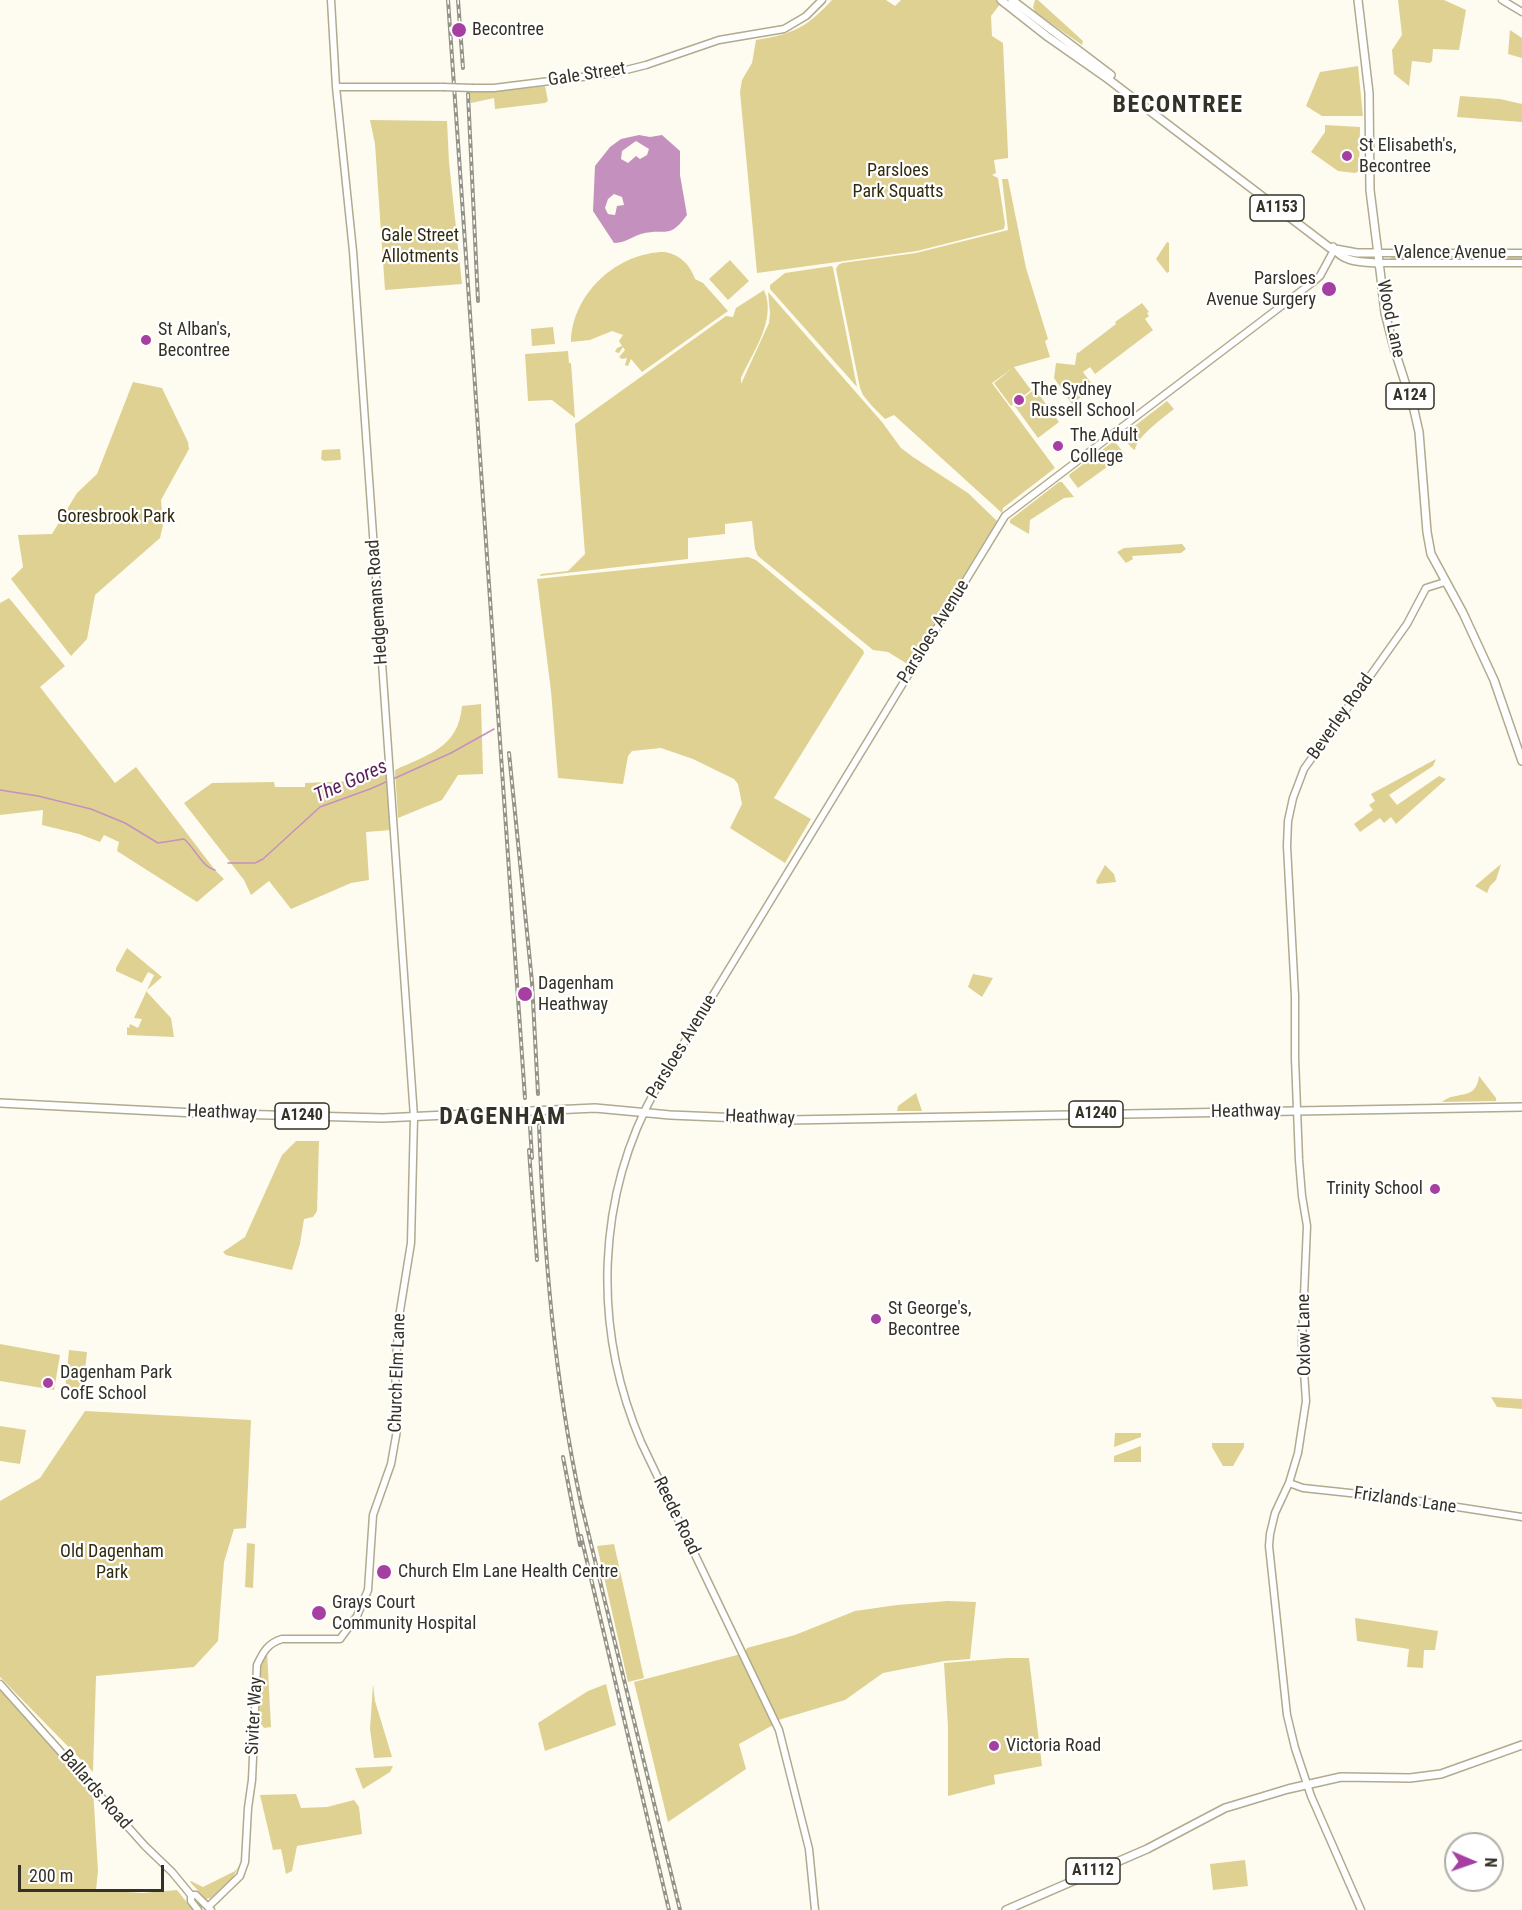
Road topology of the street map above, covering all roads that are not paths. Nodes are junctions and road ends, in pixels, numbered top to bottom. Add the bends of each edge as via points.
1 (331, 0) edge
2 (822, 0) edge
3 (1001, 0) edge
4 (1012, 0) edge
5 (1358, 0) edge
6 (1502, 0) edge
7 (1522, 12) edge
8 (336, 87) junction
9 (1334, 250) junction
10 (1377, 253) junction
11 (1522, 253) edge
12 (1379, 263) junction
13 (1522, 263) edge
14 (1445, 582) junction
15 (1522, 760) edge
16 (1288, 877) joint
17 (0, 1104) edge
18 (1522, 1107) edge
19 (1297, 1111) junction
20 (644, 1112) junction
21 (414, 1117) junction
22 (1289, 1482) junction
23 (1522, 1517) edge
24 (340, 1639) joint
25 (0, 1684) edge
26 (1521, 1746) edge
27 (1306, 1785) junction
28 (190, 1895) junction
29 (209, 1909) edge
30 (198, 1910) edge
31 (815, 1910) edge
32 (1006, 1910) edge
33 (1361, 1910) edge

1 - 8 street, Hedgemans Road
2 - 8 street, Gale Street, bridge via 806,16 784,28 718,40 614,73 494,88
3 - 9 main road, A1153
4 - 9 main road, A1153
5 - 10 main road, Wood Lane / A124 via 1369,93 1370,190
6 - 7 street
8 - 21 street, Hedgemans Road via 354,260
9 - 10 main road
9 - 12 main road, A1153 via 1351,261
9 - 20 street, Parsloes Avenue via 1313,282 1005,516
10 - 11 street, Valence Avenue
10 - 12 main road, Wood Lane / A124
12 - 13 street, Valence Avenue
12 - 14 main road, Wood Lane / A124 via 1388,325 1419,432 1431,554
14 - 15 main road, Wood Lane / A124 via 1494,680
14 - 16 street, Beverley Road via 1426,588 1407,624 1304,769 1288,821
16 - 19 street, Oxlow Lane
17 - 21 main road, Heathway / A1240 via 312,1117
18 - 19 main road, Heathway / A1240
19 - 20 main road, Heathway / A1240 via 815,1120
19 - 22 street, Oxlow Lane via 1307,1226 1302,1342 1306,1401
20 - 21 main road, Heathway / A1240 via 570,1108
20 - 31 street, Reede Road via 629,1149 609,1231 607,1296 615,1364 640,1442 779,1730 809,1849
21 - 24 street, Church Elm Lane via 411,1243 399,1317 395,1375 397,1430 391,1464 373,1515 368,1590 357,1616
22 - 23 street, Frizlands Lane via 1304,1488
22 - 27 street, Oxlow Lane via 1275,1513 1269,1546 1287,1715
24 - 29 street, Siviter Way via 282,1639 273,1641 261,1655 257,1665 243,1869
25 - 28 street, Ballards Road
26 - 27 main road, A1112 via 1442,1774 1410,1778 1341,1777
27 - 32 main road, A1112 via 1225,1808 1147,1849
27 - 33 street, Oxlow Lane
28 - 29 street, Ballards Road via 196,1895
28 - 30 street, Ballards Road

